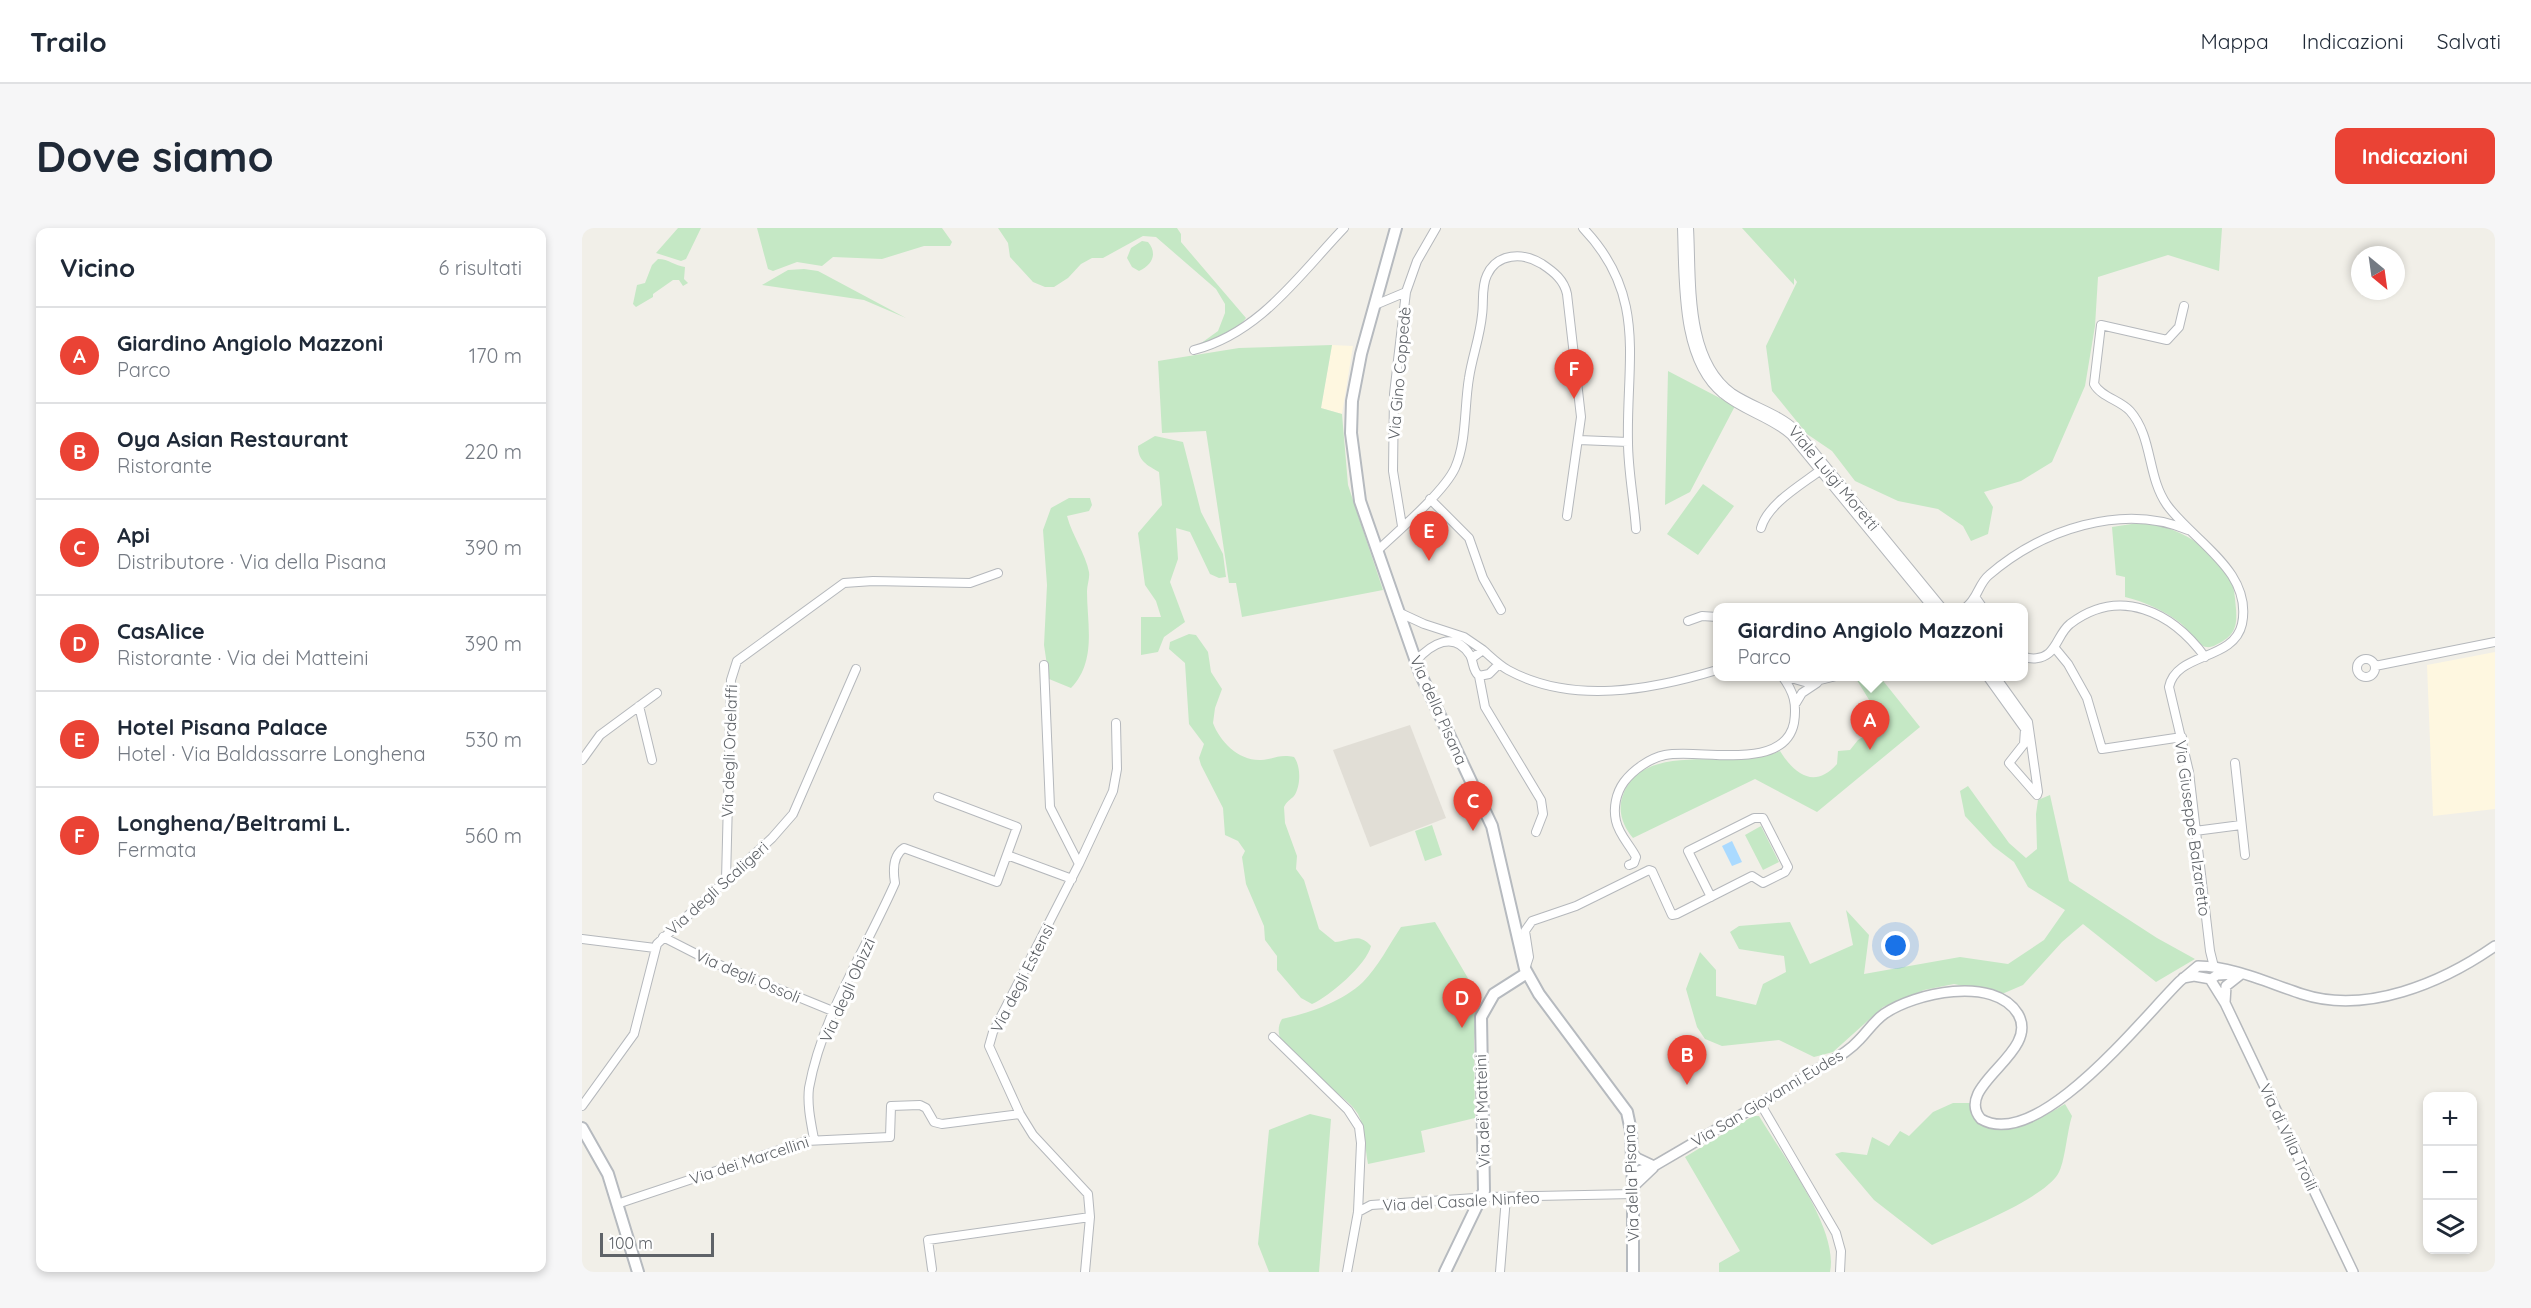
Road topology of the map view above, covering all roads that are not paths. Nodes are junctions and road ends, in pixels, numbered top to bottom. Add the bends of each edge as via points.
1 (1344, 228) edge
2 (1396, 228) edge
3 (1436, 228) edge
4 (1583, 228) edge
5 (1682, 228) edge
6 (1689, 228) edge
7 (1406, 292) junction
8 (1375, 305) junction
9 (2184, 306) dead end
10 (1194, 350) dead end
11 (1579, 440) junction
12 (1628, 442) junction
13 (1823, 468) junction
14 (1430, 499) junction
15 (1567, 516) dead end
16 (1402, 526) junction
17 (1761, 528) dead end
18 (1636, 529) dead end
19 (2189, 530) junction
20 (1377, 551) junction
21 (998, 573) dead end
22 (1976, 598) junction
23 (1929, 603) edge
24 (1938, 603) edge
25 (1970, 603) edge
26 (1980, 603) edge
27 (1501, 610) dead end
28 (1398, 612) junction
29 (1713, 617) edge
30 (1688, 621) dead end
31 (1436, 628) junction
32 (2495, 642) edge
33 (1436, 643) junction
34 (2054, 647) junction
35 (1483, 650) junction
36 (2028, 656) edge
37 (2205, 657) junction
38 (1472, 658) junction
39 (1416, 661) junction
40 (1044, 664) dead end
41 (1499, 664) junction
42 (2375, 666) dead end
43 (856, 669) dead end
44 (1713, 671) edge
45 (1479, 676) junction
46 (1785, 681) edge
47 (1797, 681) edge
48 (1821, 681) edge
49 (1991, 681) edge
50 (1999, 681) edge
51 (1818, 682) junction
52 (657, 693) dead end
53 (1796, 703) junction
54 (639, 706) junction
55 (1116, 723) dead end
56 (2182, 737) junction
57 (2032, 752) junction
58 (2019, 753) junction
59 (582, 760) edge
60 (652, 760) dead end
61 (2235, 763) dead end
62 (2035, 771) junction
63 (2019, 776) junction
64 (938, 797) dead end
65 (2241, 825) junction
66 (2195, 831) junction
67 (1536, 832) dead end
68 (1007, 855) junction
69 (2245, 855) dead end
70 (1079, 864) junction
71 (1629, 865) dead end
72 (1072, 879) junction
73 (726, 880) junction
74 (1711, 897) junction
75 (663, 937) junction
76 (582, 939) edge
77 (2495, 946) edge
78 (655, 948) junction
79 (1526, 971) junction
80 (2212, 972) junction
81 (2242, 974) junction
82 (2225, 1003) junction
83 (834, 1012) junction
84 (1273, 1037) dead end
85 (1760, 1103) junction
86 (582, 1106) edge
87 (1020, 1114) junction
88 (582, 1128) edge
89 (814, 1139) junction
90 (1632, 1152) junction
91 (1654, 1166) junction
92 (1632, 1173) junction
93 (1633, 1190) junction
94 (1506, 1197) junction
95 (1482, 1198) junction
96 (617, 1204) junction
97 (1358, 1212) junction
98 (1090, 1217) junction
99 (932, 1269) dead end
100 (638, 1272) edge
101 (1085, 1272) edge
102 (1347, 1272) edge
103 (1445, 1272) edge
104 (1500, 1272) edge
105 (1633, 1272) edge
106 (1840, 1272) edge
107 (2353, 1272) edge

1 - 10 street via 1262,315 1223,341
2 - 8 main road, Via della Pisana
3 - 7 street, Via Gino Coppedè via 1419,255
4 - 12 street via 1604,255 1629,314
5 - 13 street, Viale Luigi Moretti via 1690,335 1699,366 1727,398 1787,432
6 - 13 street, Viale Luigi Moretti via 1697,334 1708,365 1734,394 1792,427
7 - 8 street
7 - 16 street, Via Gino Coppedè via 1393,417 1394,482
8 - 20 main road, Via della Pisana via 1356,371 1351,414 1360,501
9 - 19 street, Via Giuseppe Balzaretto via 2177,332 2167,340 2101,325 2095,386 2131,412 2161,495
11 - 12 street
11 - 14 street via 1581,405 1565,287 1536,260 1522,256 1505,258 1493,266 1485,280 1458,459 1453,472
11 - 15 street
12 - 18 street
13 - 17 street via 1772,510
13 - 23 street, Viale Luigi Moretti
13 - 24 street, Viale Luigi Moretti
14 - 16 street
14 - 27 street via 1469,538 1483,578
16 - 20 street
19 - 22 street via 2146,517 2071,530 2001,566 1985,579
19 - 37 street, Via Giuseppe Balzaretto via 2232,575 2242,607 2237,636
20 - 28 main road, Via della Pisana
21 - 73 street, Via degli Ordelaffi via 970,583 844,583 737,661 731,680
22 - 25 street
22 - 26 street
28 - 31 street
28 - 39 main road, Via della Pisana
29 - 30 street
31 - 33 street
31 - 35 street via 1464,636
32 - 42 street
33 - 38 street via 1457,643
33 - 39 street
34 - 36 street via 2040,657
34 - 37 street via 2065,628 2082,616 2103,608 2132,606 2178,626
34 - 56 street via 2087,698 2102,748
35 - 38 street
35 - 41 street
37 - 56 street, Via Giuseppe Balzaretto via 2179,671 2170,682
38 - 45 street
39 - 79 main road, Via della Pisana via 1492,826
40 - 70 street via 1050,807
41 - 44 street via 1534,681 1588,690 1658,686
41 - 45 street via 1487,675
43 - 73 street, Via degli Scaligeri via 795,811
45 - 67 street via 1485,707 1540,800 1543,814
46 - 53 street
47 - 51 street
48 - 51 street
49 - 58 street via 2024,726 2025,742
50 - 57 street via 2026,719
51 - 53 street via 1802,693
52 - 54 street
53 - 71 street via 1791,731 1774,747 1743,755 1665,755 1628,777 1618,792 1615,808 1618,828 1636,857
54 - 59 street via 600,735
54 - 60 street
55 - 70 street, Via degli Estensi via 1113,791
56 - 66 street, Via Giuseppe Balzaretto
57 - 58 street
57 - 62 street
58 - 63 street via 2009,763
61 - 65 street
62 - 63 street via 2028,778
62 - 63 street via 2037,795
64 - 68 street via 1017,827
65 - 66 street
65 - 69 street
66 - 80 street, Via Giuseppe Balzaretto
68 - 72 street
68 - 83 street, Via degli Obizzi via 997,882 904,848 900,851 894,883
70 - 72 street, Via degli Estensi
72 - 87 street, Via degli Estensi via 989,1043
73 - 75 street, Via degli Scaligeri
74 - 74 street via 1752,876 1763,883 1788,870 1763,818 1754,818 1688,851
74 - 79 street via 1672,915 1649,870 1576,906 1530,922 1525,931 1529,957
75 - 78 street, Via degli Scaligeri
75 - 83 street, Via degli Ossoli via 710,961
76 - 78 street
77 - 81 street via 2433,980 2356,1001 2320,999
78 - 86 street, Via degli Scaligeri via 635,1030
79 - 90 main road, Via della Pisana via 1624,1105 1630,1121
79 - 95 main road, Via dei Matteini via 1491,996 1481,1017
80 - 81 street, Via San Giovanni Eudes
80 - 82 street, Via di Villa Troili
80 - 85 street, Via San Giovanni Eudes via 2183,978 2073,1091 2044,1110 2012,1123 1983,1120 1977,1114 1975,1102 2017,1044 2020,1019 2004,1001 1968,991 1928,995 1895,1008 1878,1019 1846,1052
81 - 82 street via 2226,986
82 - 107 street, Via di Villa Troili
83 - 89 street, Via degli Obizzi via 809,1089
84 - 97 street, Via del Casale Ninfeo via 1354,1116 1361,1143
85 - 91 street, Via San Giovanni Eudes
85 - 106 street via 1836,1233 1841,1251
87 - 89 street, Via dei Marcellini via 942,1124 934,1122 920,1105 891,1106 890,1137
87 - 98 street, Via degli Estensi via 1035,1138 1086,1190
88 - 96 main road via 606,1169
89 - 96 street, Via dei Marcellini
90 - 91 street
90 - 92 main road, Via della Pisana
91 - 92 street, Via San Giovanni Eudes
91 - 93 street, Via San Giovanni Eudes
92 - 93 main road, Via della Pisana
93 - 94 street, Via del Casale Ninfeo
93 - 105 main road, Via della Pisana
94 - 95 street, Via del Casale Ninfeo
94 - 104 street
95 - 97 street, Via del Casale Ninfeo via 1371,1205
95 - 103 main road
96 - 100 main road
97 - 102 street
98 - 99 street via 928,1240
98 - 101 street, Via degli Estensi

